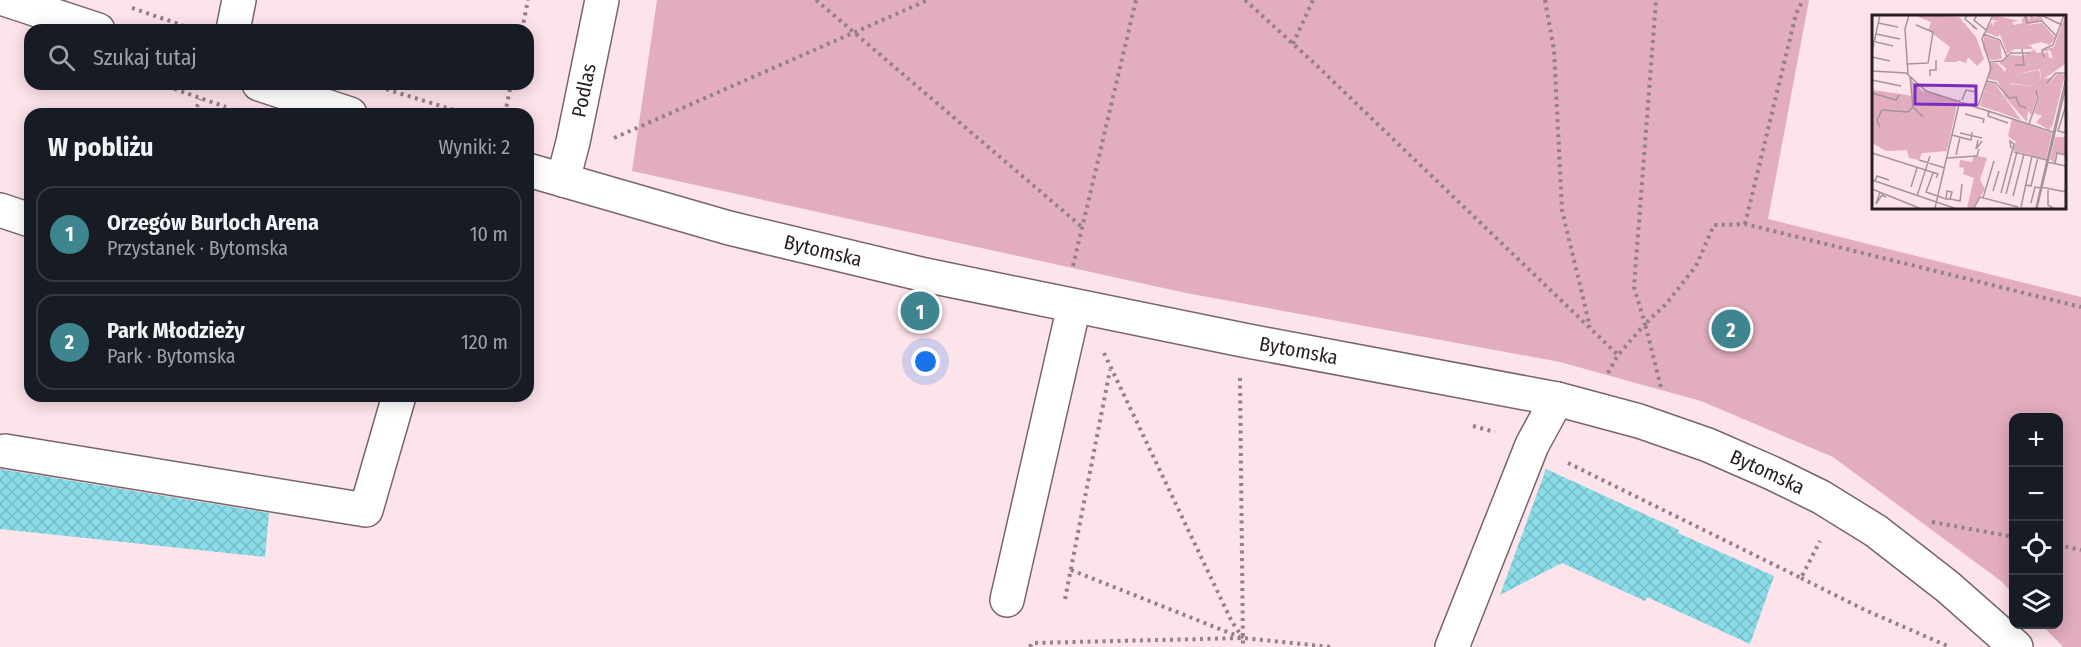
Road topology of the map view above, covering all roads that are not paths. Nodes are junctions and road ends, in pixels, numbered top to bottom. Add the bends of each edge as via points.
1 (7, 0) edge
2 (238, 0) edge
3 (602, 0) edge
4 (80, 24) edge
5 (233, 24) edge
6 (277, 90) edge
7 (332, 108) edge
8 (534, 172) edge
9 (563, 180) junction
10 (0, 210) edge
11 (24, 218) edge
12 (1074, 306) junction
13 (1557, 399) junction
14 (397, 402) edge
15 (5, 452) dead end
16 (1007, 600) dead end
17 (1452, 647) edge
18 (2016, 647) edge

1 - 4 street
2 - 5 street
3 - 9 street, Podlas
6 - 7 street
8 - 9 street, Bytomska
9 - 12 street, Bytomska via 729,228
10 - 11 street
12 - 13 street, Bytomska
12 - 16 street
13 - 17 street via 1532,445
13 - 18 street, Bytomska via 1708,445 1821,497 1876,531
14 - 15 street via 366,510

